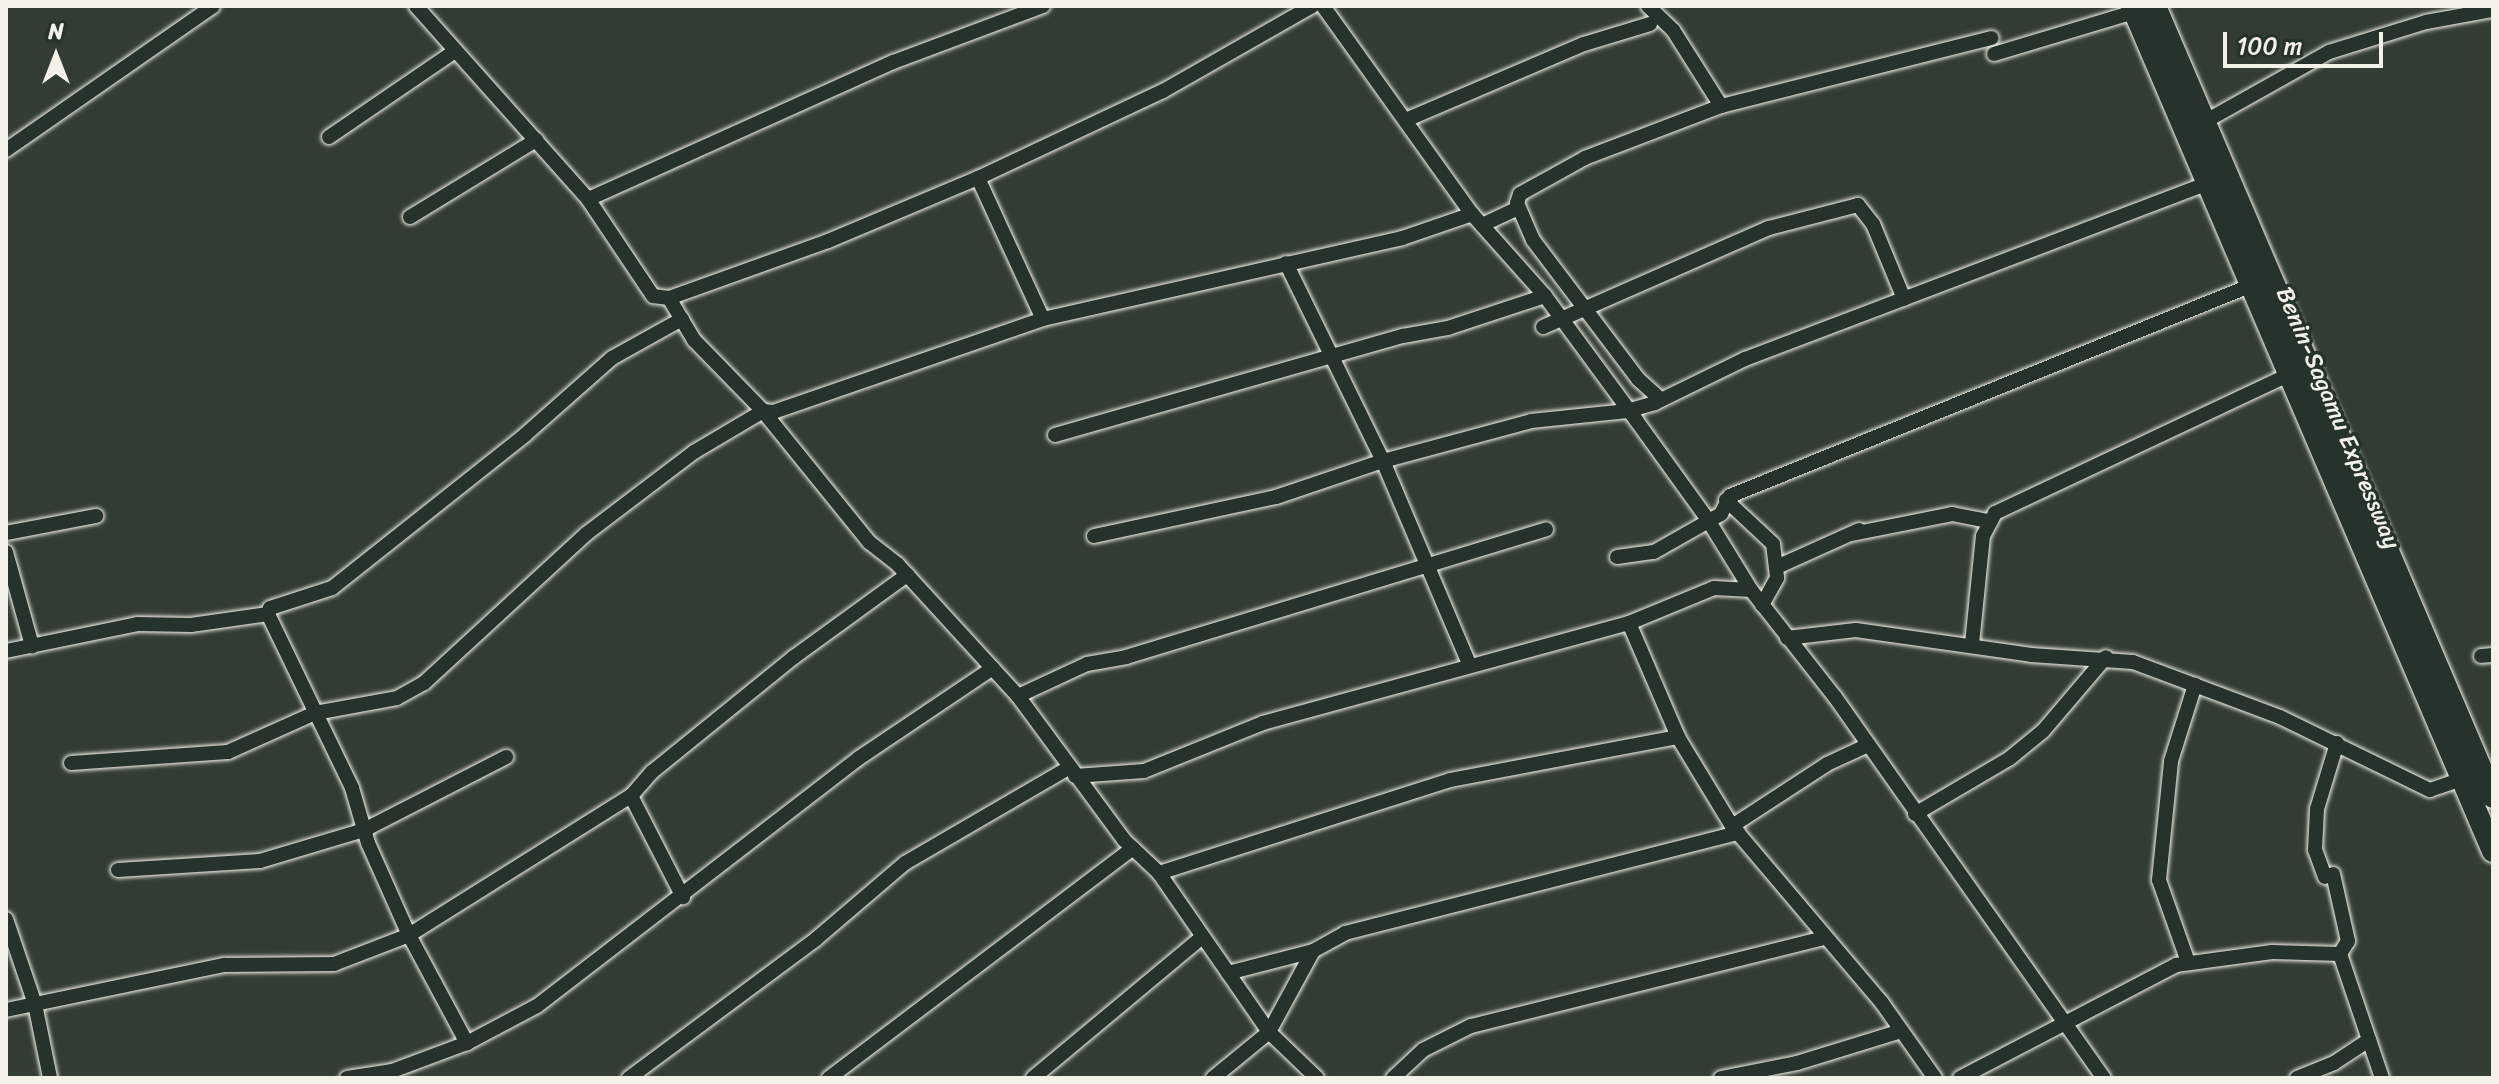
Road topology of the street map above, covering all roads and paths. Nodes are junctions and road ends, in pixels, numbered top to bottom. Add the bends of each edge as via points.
1 (213, 6) edge
2 (416, 6) edge
3 (1043, 6) edge
4 (1312, 6) edge
5 (1326, 6) edge
6 (1648, 6) edge
7 (2141, 8) edge
8 (2493, 10) edge
9 (1650, 24) dead end
10 (1992, 38) dead end
11 (455, 51) junction
12 (1994, 54) dead end
13 (1721, 106) junction
14 (1408, 119) junction
15 (2206, 121) junction
16 (329, 137) dead end
17 (536, 140) junction
18 (6, 150) edge
19 (978, 178) junction
20 (2208, 183) junction
21 (588, 199) junction
22 (1517, 209) junction
23 (410, 217) dead end
24 (1477, 219) junction
25 (1724, 242) dead end
26 (1286, 263) junction
27 (2252, 285) junction
28 (1545, 296) junction
29 (669, 298) junction
30 (1904, 299) junction
31 (1585, 307) junction
32 (682, 319) junction
33 (1043, 319) junction
34 (1560, 320) junction
35 (1329, 356) junction
36 (1626, 360) junction
37 (1599, 369) junction
38 (2291, 374) junction
39 (1661, 400) junction
40 (763, 411) junction
41 (1627, 411) junction
42 (1055, 435) dead end
43 (1383, 461) junction
44 (1723, 511) junction
45 (96, 516) dead end
46 (1988, 521) junction
47 (1876, 523) dead end
48 (1546, 529) dead end
49 (6, 533) edge
50 (1852, 534) junction
51 (1094, 536) dead end
52 (6, 552) edge
53 (1617, 557) dead end
54 (1428, 566) junction
55 (1779, 566) junction
56 (907, 575) junction
57 (1751, 590) junction
58 (1762, 605) junction
59 (268, 614) junction
60 (1629, 623) junction
61 (1787, 638) junction
62 (1972, 644) junction
63 (32, 646) junction
64 (6, 651) edge
65 (2106, 657) junction
66 (1469, 664) junction
67 (993, 668) junction
68 (2195, 685) junction
69 (1018, 696) junction
70 (315, 713) junction
71 (1678, 737) junction
72 (2337, 743) junction
73 (1868, 745) junction
74 (506, 757) dead end
75 (71, 763) dead end
76 (1071, 772) junction
77 (2462, 779) junction
78 (631, 796) junction
79 (2493, 797) edge
80 (1915, 814) junction
81 (364, 830) junction
82 (1735, 830) junction
83 (1133, 848) junction
84 (2493, 851) edge
85 (118, 870) dead end
86 (1159, 873) junction
87 (683, 897) junction
88 (6, 919) edge
89 (409, 935) junction
90 (1202, 937) junction
91 (1823, 938) junction
92 (1313, 951) junction
93 (2340, 954) junction
94 (2188, 962) junction
95 (1228, 973) junction
96 (35, 1004) junction
97 (6, 1010) edge
98 (2062, 1023) junction
99 (1901, 1031) junction
100 (1269, 1032) junction
101 (2369, 1040) junction
102 (467, 1043) junction
103 (50, 1078) edge
104 (347, 1078) edge
105 (629, 1078) edge
106 (829, 1078) edge
107 (1033, 1078) edge
108 (1213, 1078) edge
109 (1317, 1078) edge
110 (1393, 1078) edge
111 (1721, 1078) edge
112 (1935, 1078) edge
113 (1960, 1078) edge
114 (2104, 1078) edge
115 (2297, 1078) edge
116 (2382, 1078) edge

1 - 18 street
2 - 11 street
3 - 21 street via 893,62
4 - 19 street via 1163,91
5 - 14 street
6 - 13 street via 1673,30
7 - 12 street
7 - 15 highway
7 - 20 highway, Benin-Sagamu Expressway
8 - 15 street via 2426,22 2329,52
9 - 14 street via 1584,44
10 - 13 street
11 - 16 street
11 - 17 street
13 - 22 street via 1585,158 1520,194
14 - 24 street
15 - 79 highway
17 - 21 street
17 - 23 street
19 - 29 street via 828,241
19 - 33 street
20 - 27 highway, Benin-Sagamu Expressway
20 - 30 street
21 - 29 street via 653,296
22 - 24 street
22 - 31 street via 1533,240
24 - 26 street
24 - 28 street
25 - 34 street
26 - 33 street
26 - 35 street
27 - 38 highway, Benin-Sagamu Expressway
27 - 44 street
28 - 34 street
28 - 35 street via 1448,328
29 - 32 street
30 - 34 street via 1873,224 1858,205 1769,228 1543,327
30 - 39 street via 1745,359
31 - 34 street
31 - 36 street
32 - 40 street via 694,340
32 - 59 street via 612,358 513,445 332,588 270,608
33 - 40 street via 773,412
34 - 37 street
35 - 42 street
35 - 43 street
36 - 37 street
36 - 39 street
37 - 41 street
38 - 46 street via 2004,506
38 - 77 highway, Benin-Sagamu Expressway
39 - 41 street
40 - 56 street via 869,542
40 - 70 street via 694,452 586,534 424,683 397,698
41 - 43 street via 1531,421
41 - 44 street
43 - 51 street via 1276,497
43 - 54 street
44 - 53 street via 1639,558
44 - 55 street via 1773,544
44 - 57 street
45 - 49 street
46 - 50 street via 1952,514
46 - 62 street
47 - 50 street
48 - 54 street
50 - 55 street
52 - 63 street
54 - 66 street
54 - 69 street via 1126,657 1087,664
55 - 58 street
56 - 67 street
56 - 78 street via 794,657 652,772
57 - 58 street
57 - 60 street via 1714,588
58 - 61 street
59 - 63 street via 191,625 137,624
59 - 70 street
60 - 66 street
60 - 71 street
61 - 62 street via 1856,630
61 - 73 street
62 - 65 street via 2031,655
63 - 64 street
65 - 68 street
65 - 80 street via 2043,731 2010,758
66 - 76 street via 1263,723 1144,771
67 - 69 street
67 - 87 street via 859,758
68 - 72 street
68 - 94 street via 2171,761 2159,880
69 - 76 street
70 - 75 street via 228,752
70 - 81 street via 352,788
71 - 82 street
71 - 86 street via 1450,780
72 - 77 street via 2430,790
72 - 93 street via 2317,809 2315,850 2329,876 2348,941
73 - 80 street
73 - 82 street via 1827,764
74 - 81 street
76 - 83 street
76 - 105 street via 905,863 816,939
77 - 84 highway, Benin-Sagamu Expressway
78 - 87 street
78 - 89 street
80 - 98 street
81 - 85 street via 260,861
81 - 89 street
82 - 91 street
82 - 92 street via 1345,933
83 - 86 street
83 - 106 street
86 - 90 street
87 - 102 street via 537,1006
88 - 96 street
89 - 96 street via 334,964 224,965
89 - 102 street
90 - 95 street
90 - 107 street
91 - 99 street
91 - 110 street via 1471,1026 1423,1050
92 - 95 street
92 - 100 street
93 - 94 street via 2272,952
93 - 101 street
94 - 98 street
95 - 100 street
96 - 97 street
96 - 103 street
98 - 113 street
98 - 114 street
99 - 111 street via 1812,1059
99 - 112 street
100 - 108 street
100 - 109 street
101 - 115 street
101 - 116 street
102 - 104 street via 392,1071

